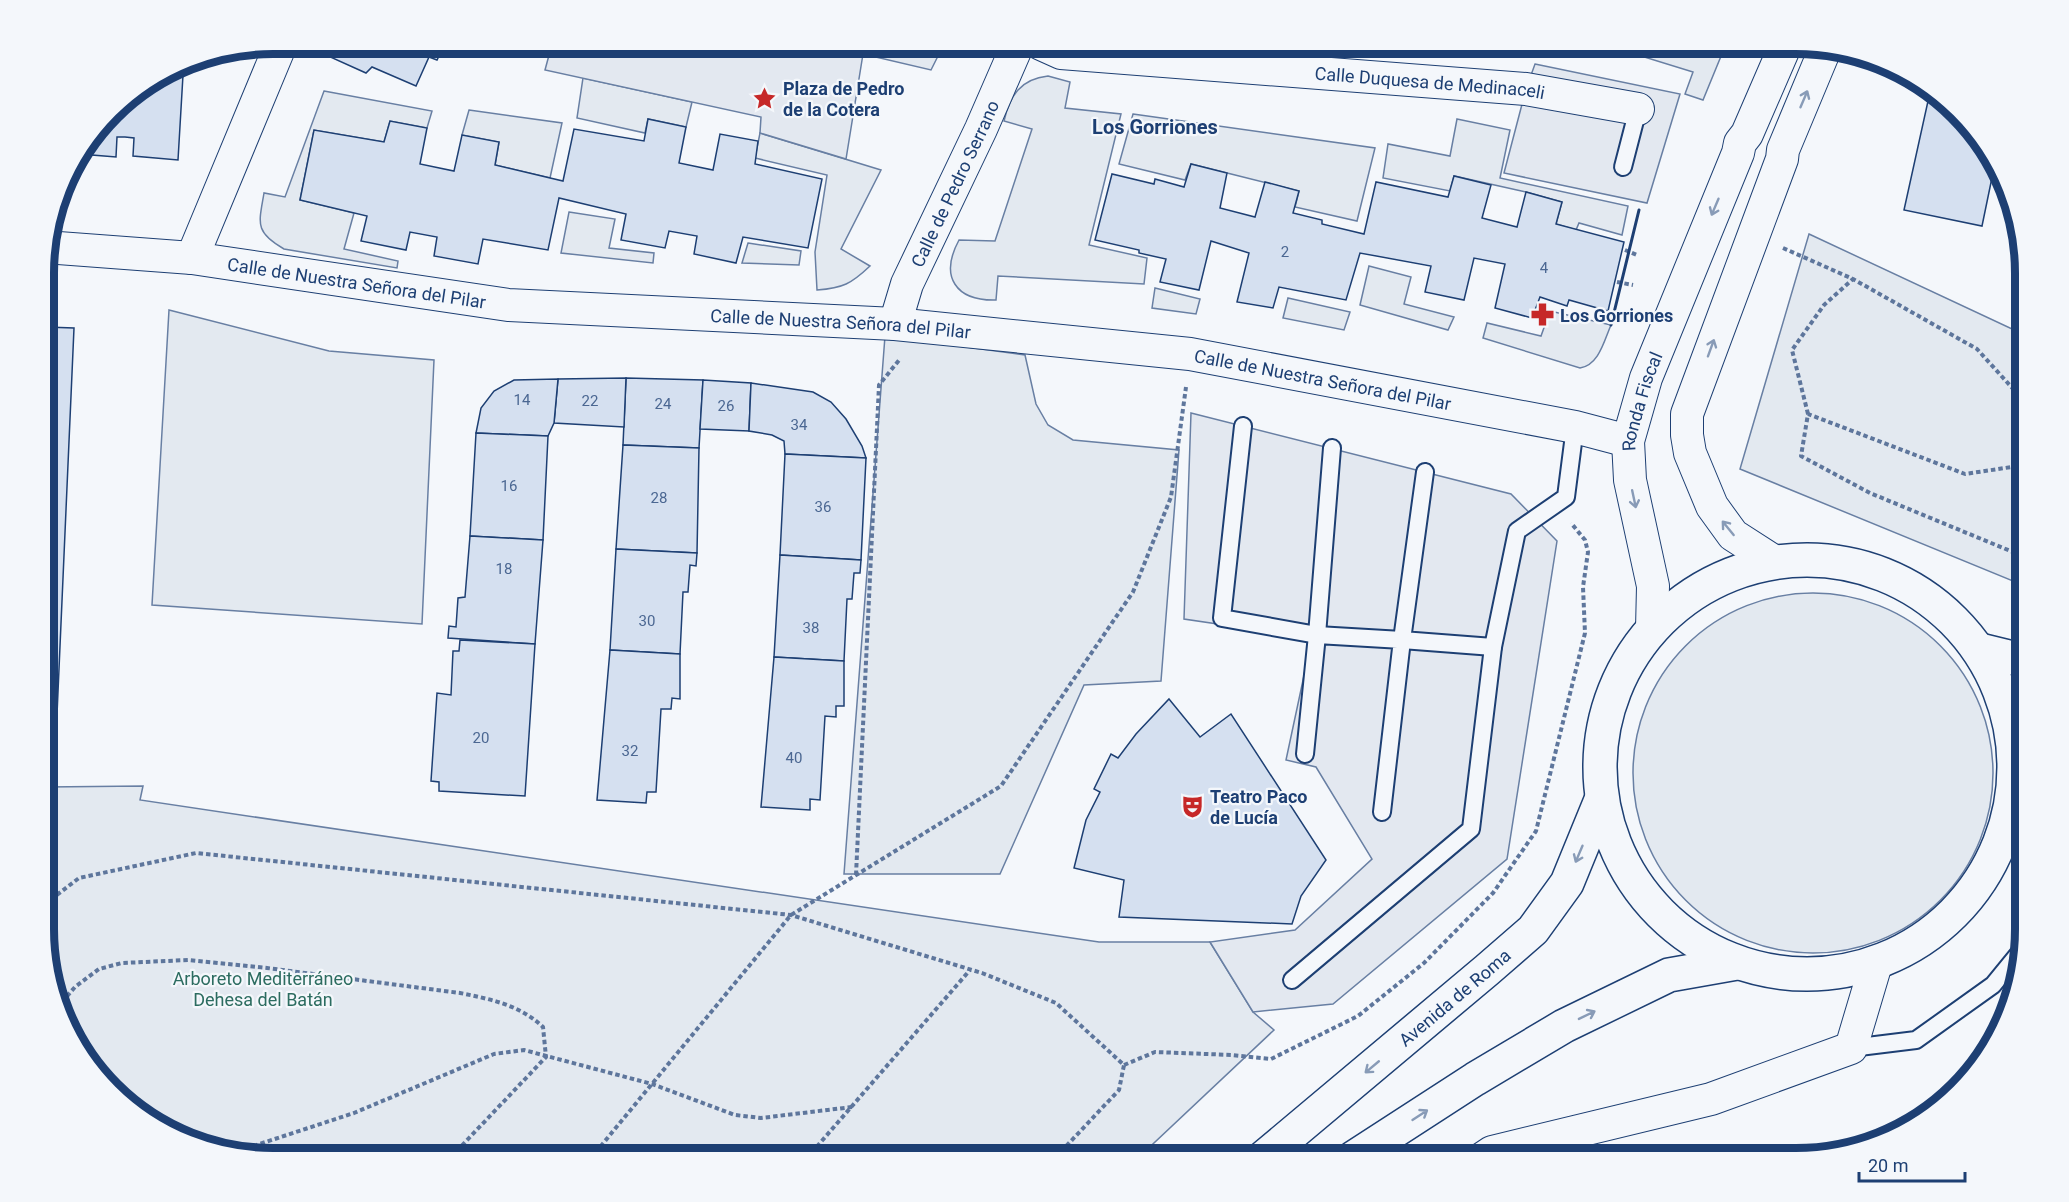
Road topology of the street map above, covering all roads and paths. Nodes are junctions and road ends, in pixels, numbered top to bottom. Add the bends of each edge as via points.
1 (276, 54) edge
2 (1014, 54) edge
3 (1074, 54) edge
4 (1782, 54) edge
5 (1822, 56) edge
6 (1638, 109) joint
7 (1742, 143) junction
8 (1780, 158) junction
9 (1623, 168) dead end
10 (1752, 234) junction
11 (55, 248) edge
12 (1625, 250) dead end
13 (1637, 255) dead end
14 (192, 258) junction
15 (1853, 279) junction
16 (1617, 282) dead end
17 (1633, 285) dead end
18 (895, 324) junction
19 (927, 327) junction
20 (1190, 354) junction
21 (2015, 391) edge
22 (1808, 414) junction
23 (1243, 426) dead end
24 (1575, 427) junction
25 (1629, 441) junction
26 (1332, 448) dead end
27 (2015, 466) edge
28 (1425, 472) dead end
29 (2015, 553) edge
30 (1775, 562) junction
31 (1652, 628) junction
32 (1317, 635) junction
33 (1402, 640) junction
34 (1493, 647) junction
35 (1980, 650) junction
36 (2015, 659) edge
37 (1305, 754) dead end
38 (1601, 800) junction
39 (1382, 812) dead end
40 (2015, 837) edge
41 (1997, 853) junction
42 (855, 876) junction
43 (54, 897) edge
44 (791, 915) junction
45 (2013, 961) edge
46 (1737, 963) junction
47 (1876, 964) junction
48 (969, 970) junction
49 (1292, 980) dead end
50 (65, 998) edge
51 (1851, 1048) junction
52 (546, 1057) junction
53 (652, 1084) junction
54 (852, 1107) junction
55 (251, 1147) edge
56 (460, 1148) edge
57 (599, 1148) edge
58 (816, 1148) edge
59 (1064, 1148) edge
60 (1275, 1148) edge
61 (1368, 1148) edge
62 (1509, 1148) edge

1 - 14 street
2 - 18 street, Calle de Pedro Serrano via 907,284
3 - 6 street, Calle Duquesa de Medinaceli via 1526,89
4 - 7 street, Ronda Fiscal
8 -> 5 street
6 - 9 lane
7 - 8 street via 1762,129 1770,131 1776,136
7 -> 25 street, Ronda Fiscal via 1646,378
8 - 10 street
10 - 15 path
30 -> 10 street via 1732,535 1712,506 1690,453 1687,435 1687,414
11 - 14 street, Calle de Nuestra Señora del Pilar
12 - 13 path
14 - 18 street, Calle de Nuestra Señora del Pilar via 508,305
15 - 21 path via 1977,349
15 - 22 path via 1824,304 1792,350
16 - 17 path
18 - 19 street, Calle de Nuestra Señora del Pilar
19 - 20 street, Calle de Nuestra Señora del Pilar
19 - 42 path via 879,385
20 - 24 street, Calle de Nuestra Señora del Pilar
20 - 42 path via 1171,497 1132,592 1001,786
22 - 27 path via 1965,474
22 - 29 path via 1801,456 1870,493
23 - 32 lane via 1222,618
24 - 25 street, Calle de Nuestra Señora del Pilar
24 - 34 lane via 1566,497 1517,531
25 -> 31 street, Ronda Fiscal via 1630,480 1653,586
26 - 32 lane
28 - 33 lane
30 - 31 main road via 1729,574 1688,597
30 - 35 main road via 1834,561 1891,576 1941,607
31 - 38 main road via 1618,680 1601,739
32 - 33 lane
32 - 37 lane
33 - 34 lane
33 - 39 lane
34 - 49 lane via 1471,829
35 - 36 main road
35 - 41 main road via 2004,698 2015,750 2013,802
38 - 46 main road via 1616,850 1642,894 1684,936
38 -> 60 main road, Avenida de Roma via 1567,883 1533,930
40 - 41 main road
41 - 47 main road via 1967,901 1926,938
42 - 44 path
43 - 44 path via 79,878 196,853
44 - 48 path
44 - 53 path
45 - 51 lane via 1993,985 1916,1040
46 - 47 main road via 1806,976
61 -> 46 main road via 1564,1026 1669,975
47 - 51 street
48 - 54 path
48 - 59 path via 1056,1003 1124,1065 1119,1090
50 - 52 path via 99,969 122,963 188,960 267,968 486,998 531,1015 543,1027
51 - 62 street via 1711,1099
52 - 53 path
52 - 55 path via 524,1050 494,1054 354,1113
52 - 56 path
53 - 54 path via 735,1115 761,1118
53 - 57 path
54 - 58 path

